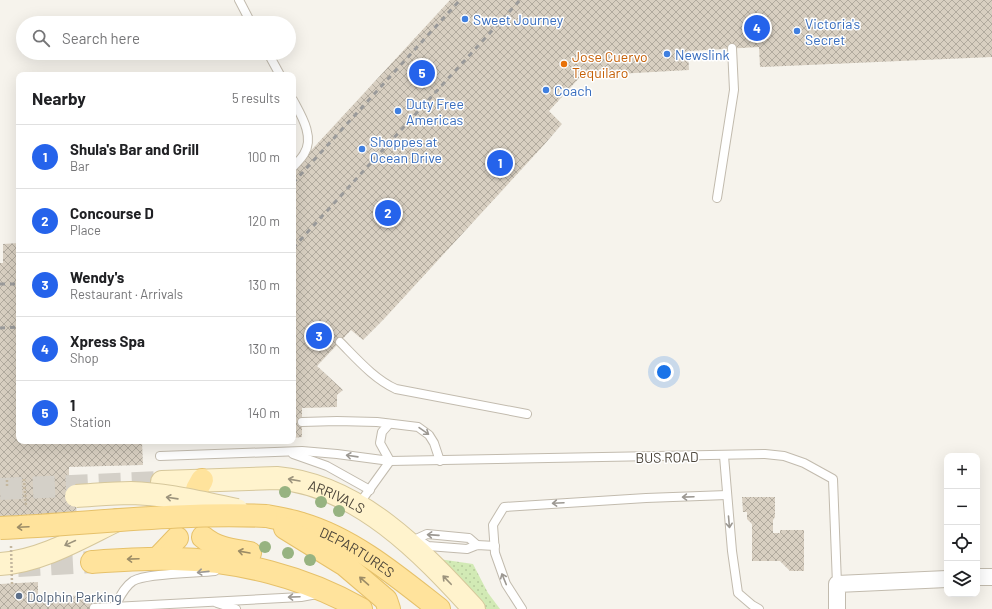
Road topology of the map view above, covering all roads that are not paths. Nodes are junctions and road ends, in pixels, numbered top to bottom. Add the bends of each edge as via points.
1 (239, 0) edge
2 (247, 16) edge
3 (732, 48) dead end
4 (272, 60) edge
5 (278, 72) edge
6 (296, 106) edge
7 (296, 163) edge
8 (717, 198) dead end
9 (340, 342) dead end
10 (527, 414) dead end
11 (302, 422) dead end
12 (389, 424) junction
13 (284, 452) junction
14 (160, 456) dead end
15 (724, 456) junction
16 (390, 462) junction
17 (440, 462) junction
18 (162, 482) tunnel mouth
19 (727, 495) junction
20 (76, 496) dead end
21 (364, 498) junction
22 (266, 516) junction
23 (118, 520) junction
24 (0, 528) edge
25 (203, 537) dead end
26 (176, 538) dead end
27 (409, 538) junction
28 (476, 545) junction
29 (494, 546) junction
30 (158, 558) junction
31 (92, 562) tunnel mouth
32 (0, 564) edge
33 (242, 566) junction
34 (980, 577) edge
35 (992, 577) edge
36 (944, 579) edge
37 (837, 584) junction
38 (327, 592) junction
39 (211, 601) junction
40 (190, 602) junction
41 (115, 606) junction
42 (94, 608) edge
43 (177, 609) edge
44 (236, 609) edge
45 (361, 609) edge
46 (389, 609) edge
47 (439, 609) edge
48 (474, 609) edge
49 (522, 609) edge
50 (759, 609) edge
51 (837, 609) edge

1 - 2 lane
3 - 8 lane via 734,90
4 - 5 lane
6 - 7 lane via 304,121 308,139 304,154
9 - 10 lane via 378,379 396,389
11 - 12 lane
12 - 16 lane via 382,432 380,442
12 -> 17 lane via 418,427 429,435
13 - 14 lane, BUS ROAD
16 -> 13 lane, BUS ROAD via 337,454
13 - 21 lane via 328,466
15 - 17 lane, BUS ROAD
15 - 19 lane
15 - 37 lane, BUS ROAD via 784,456 804,463 833,479
16 - 17 lane, BUS ROAD
16 - 21 lane
21 -> 18 main road, ARRIVALS via 336,495 290,479 261,478 200,485
19 -> 29 lane via 504,507 493,525
19 -> 50 lane via 738,593
22 -> 20 main road, DEPARTURES, bridge via 149,495
21 - 27 main road, ARRIVALS via 382,522
22 - 23 main road, DEPARTURES, bridge via 213,514
46 -> 22 main road via 386,600 345,565
22 - 47 main road, DEPARTURES via 301,523 344,542 399,578
23 -> 24 main road, DEPARTURES, bridge
23 -> 32 main road, DEPARTURES, bridge via 52,552
38 -> 25 main road via 303,568 213,545
26 - 30 main road
27 - 28 lane via 428,546 467,550
28 -> 27 lane via 469,538 428,534
48 -> 27 main road, ARRIVALS
28 - 29 lane
49 -> 29 lane via 506,584
30 -> 31 main road
30 - 33 main road
33 - 38 main road
33 -> 41 lane via 139,578 127,586
34 - 35 street
36 - 37 street
37 - 51 street
38 -> 39 lane via 301,597
38 - 45 main road
39 - 40 lane
39 - 44 lane
40 - 41 lane
40 - 43 lane
41 - 42 lane

